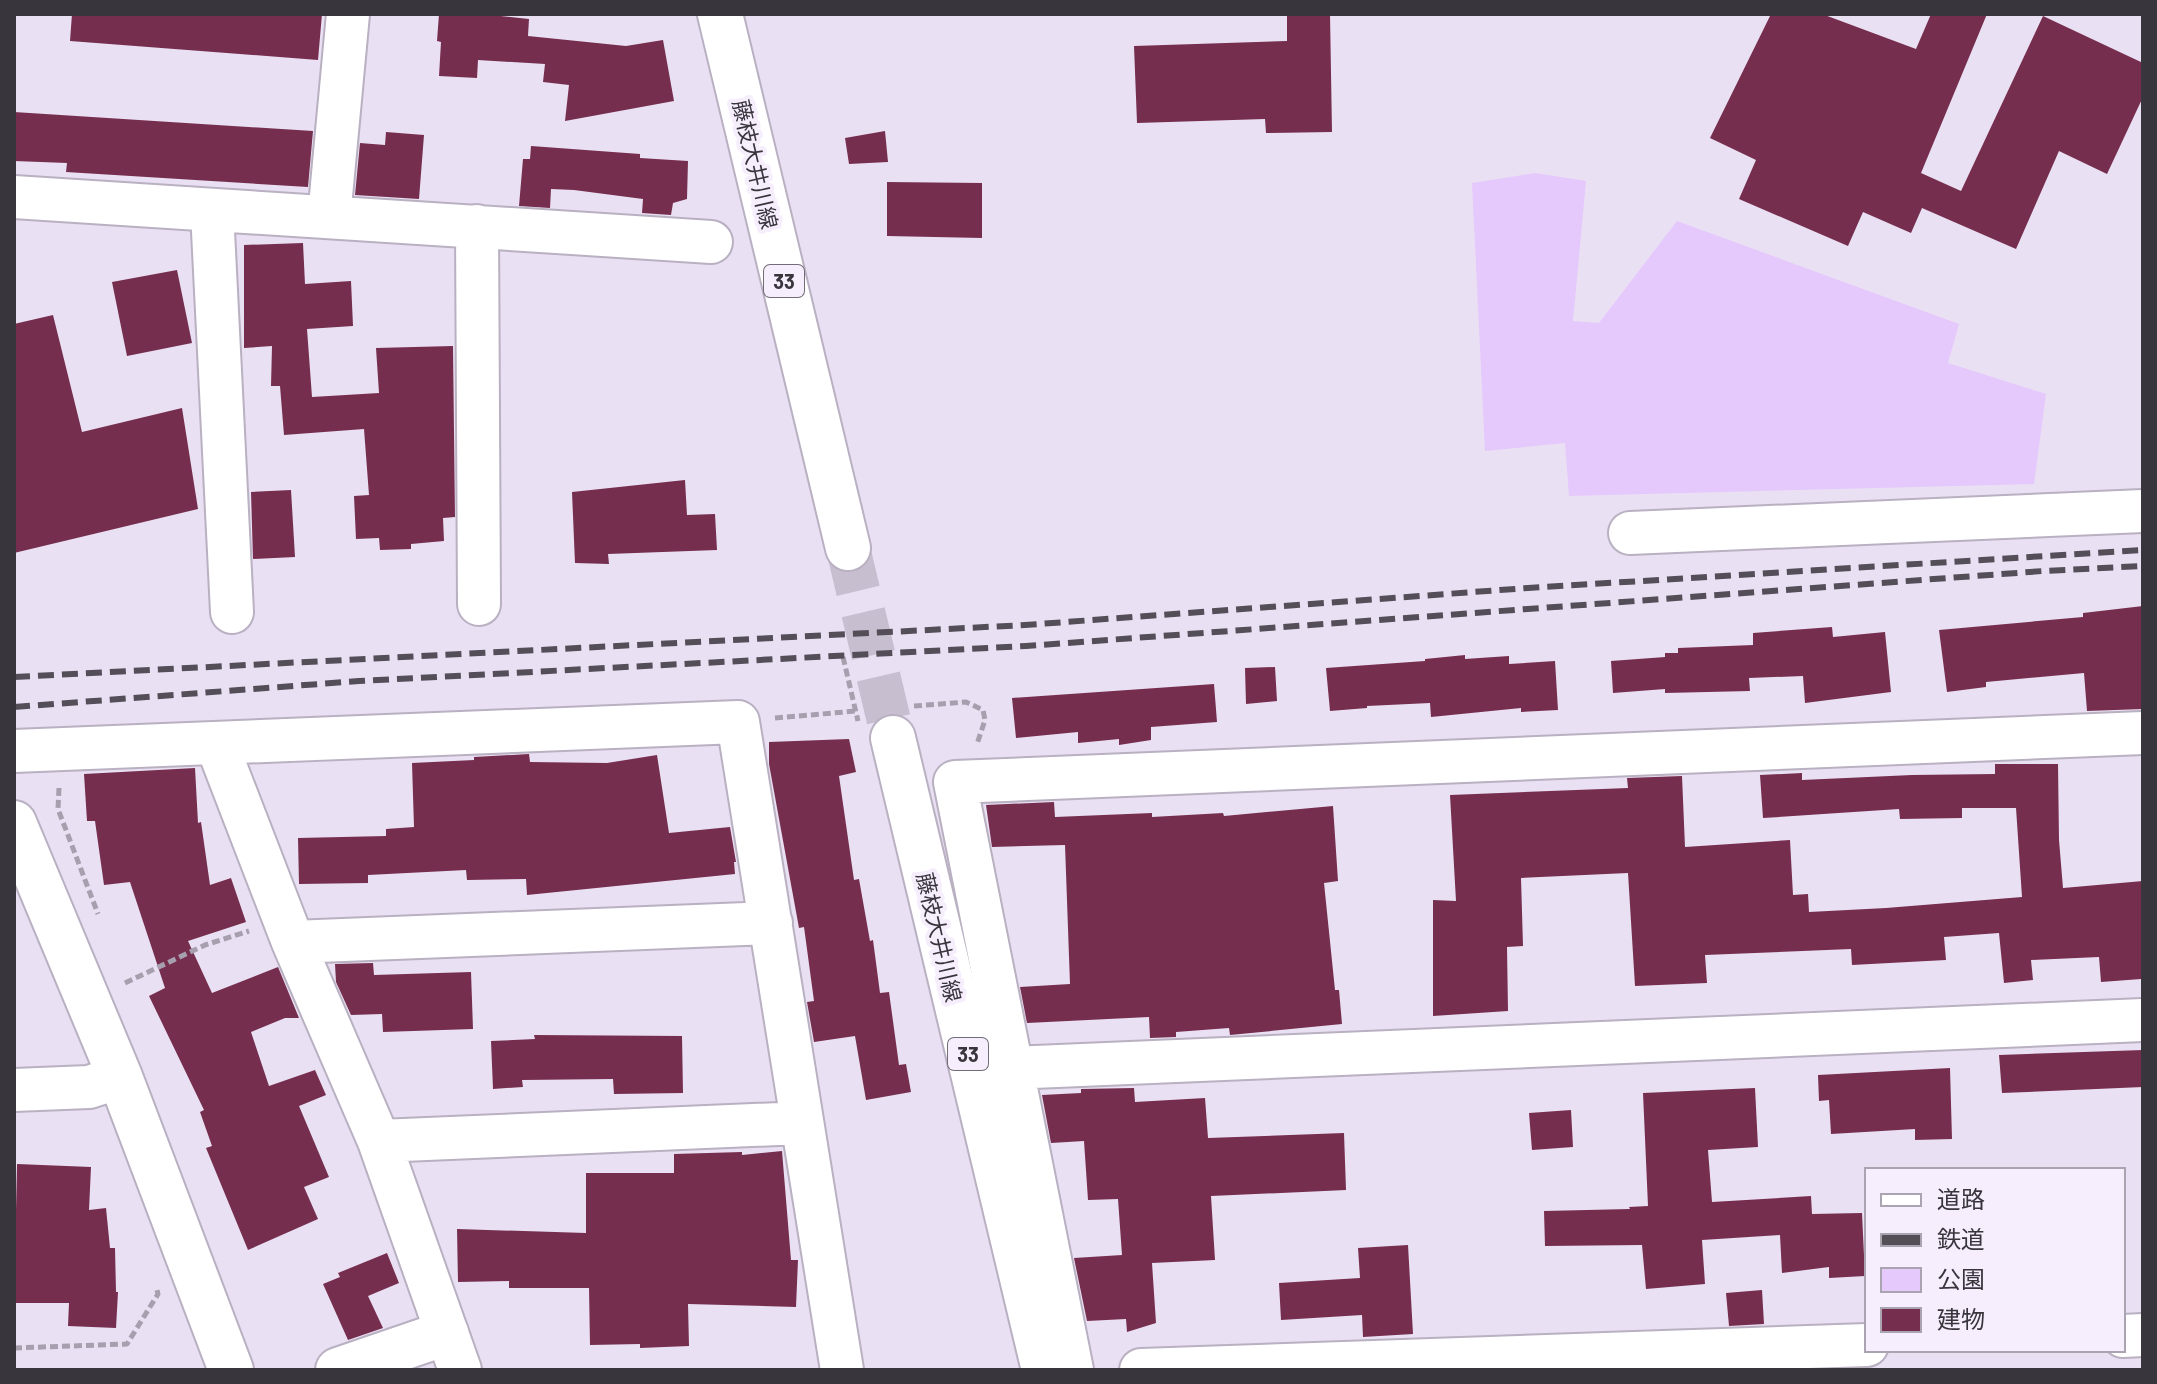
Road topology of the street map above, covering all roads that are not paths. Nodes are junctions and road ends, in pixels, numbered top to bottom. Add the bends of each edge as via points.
1 (348, 14) edge
2 (720, 14) edge
3 (14, 197) edge
4 (212, 211) junction
5 (329, 217) junction
6 (477, 226) junction
7 (711, 242) dead end
8 (2143, 511) edge
9 (1630, 533) dead end
10 (848, 548) tunnel mouth
11 (479, 604) dead end
12 (232, 612) dead end
13 (876, 732) tunnel mouth
14 (2143, 733) edge
15 (217, 745) junction
16 (14, 751) edge
17 (14, 823) edge
18 (771, 923) junction
19 (288, 931) junction
20 (2143, 1020) edge
21 (1012, 1068) junction
22 (120, 1077) junction
23 (14, 1090) edge
24 (801, 1123) junction
25 (379, 1141) junction
26 (1865, 1345) edge
27 (453, 1352) edge
28 (220, 1369) edge
29 (338, 1370) edge
30 (842, 1370) edge
31 (1044, 1370) edge
32 (1072, 1370) edge
33 (1141, 1370) edge

1 - 5 street
2 - 10 main road, 藤枝大井川線 / 33
3 - 4 street
4 - 5 street
4 - 12 street
5 - 6 street
6 - 7 street
6 - 11 street
8 - 9 street
13 - 31 main road, 藤枝大井川線 / 33
14 - 21 street via 955,782
15 - 16 street
15 - 18 street via 738,722
15 - 19 street
17 - 22 main road
18 - 19 street
18 - 24 street
19 - 25 street
20 - 21 street
21 - 32 street
22 - 23 street via 89,1087
22 - 28 main road
24 - 25 street
24 - 30 street
25 - 27 street
26 - 33 street
27 - 29 main road

